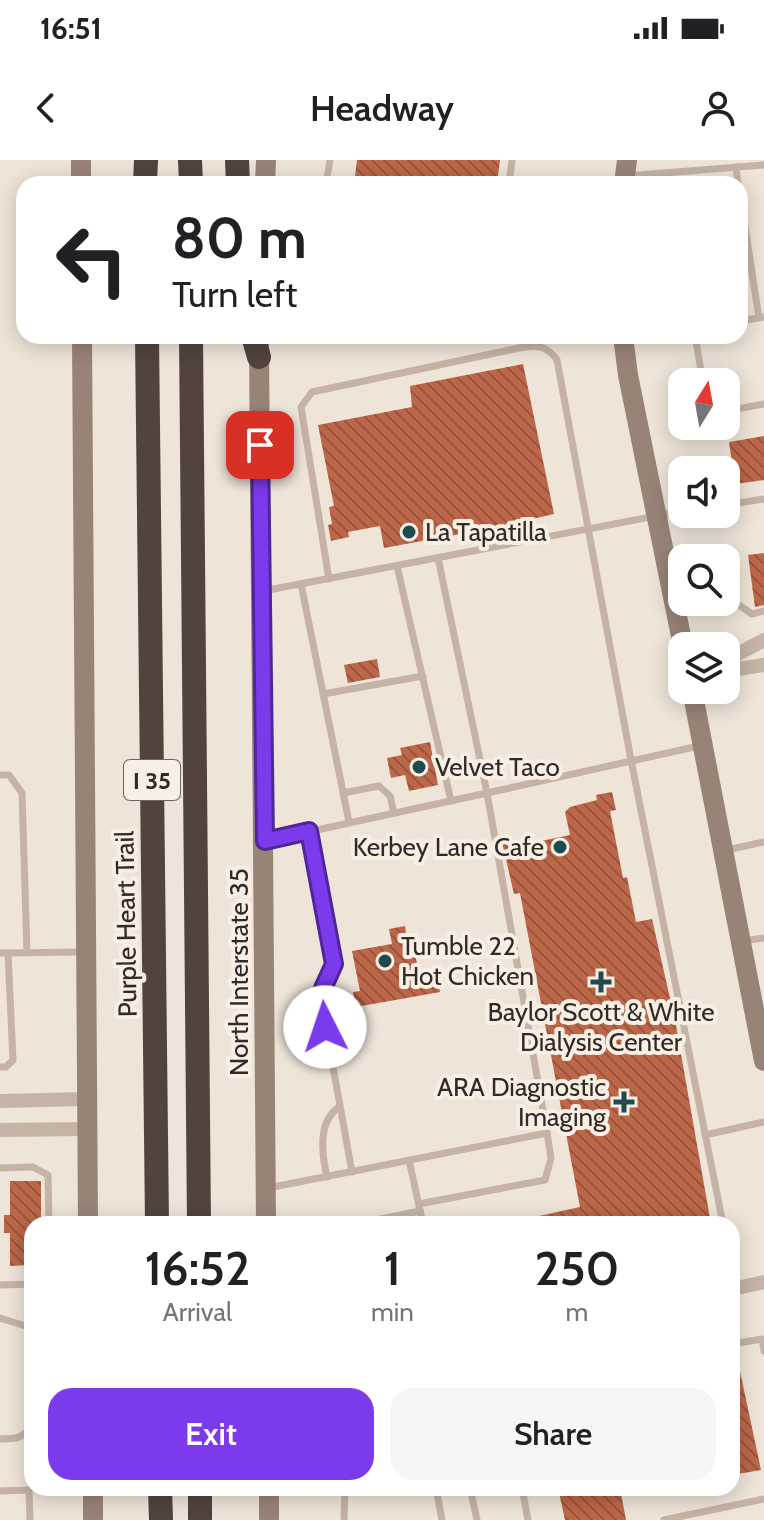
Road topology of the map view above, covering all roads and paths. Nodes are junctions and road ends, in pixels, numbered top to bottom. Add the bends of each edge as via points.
1 (764, 165) edge
2 (736, 167) junction
3 (625, 173) edge
4 (737, 176) edge
5 (748, 241) edge
6 (761, 318) edge
7 (82, 344) edge
8 (147, 344) edge
9 (191, 344) edge
10 (257, 344) edge
11 (627, 344) edge
12 (696, 344) edge
13 (701, 368) edge
14 (764, 404) edge
15 (740, 408) edge
16 (764, 499) edge
17 (740, 503) edge
18 (668, 514) edge
19 (656, 516) junction
20 (588, 527) junction
21 (438, 558) junction
22 (668, 563) edge
23 (397, 566) junction
24 (329, 579) junction
25 (301, 584) junction
26 (260, 592) junction
27 (740, 606) edge
28 (764, 611) edge
29 (764, 640) edge
30 (740, 653) edge
31 (764, 665) edge
32 (740, 669) edge
33 (423, 676) junction
34 (323, 694) junction
35 (695, 704) edge
36 (702, 745) junction
37 (631, 760) junction
38 (0, 775) edge
39 (343, 793) junction
40 (487, 793) junction
41 (451, 801) junction
42 (394, 813) junction
43 (349, 822) junction
44 (309, 831) junction
45 (265, 841) junction
46 (764, 842) edge
47 (722, 850) junction
48 (764, 938) edge
49 (740, 942) junction
50 (85, 952) junction
51 (4, 953) edge
52 (27, 953) junction
53 (761, 1027) edge
54 (764, 1061) edge
55 (0, 1067) edge
56 (86, 1099) junction
57 (0, 1101) edge
58 (339, 1107) junction
59 (764, 1122) edge
60 (86, 1129) junction
61 (0, 1130) edge
62 (547, 1133) junction
63 (705, 1135) junction
64 (409, 1160) junction
65 (0, 1168) edge
66 (352, 1172) junction
67 (327, 1177) junction
68 (266, 1189) junction
69 (419, 1208) junction
70 (49, 1216) edge
71 (88, 1216) edge
72 (157, 1216) edge
73 (199, 1216) edge
74 (266, 1216) edge
75 (388, 1216) edge
76 (421, 1216) edge
77 (721, 1216) edge
78 (764, 1282) edge
79 (24, 1284) edge
80 (0, 1285) edge
81 (740, 1287) edge
82 (0, 1318) edge
83 (24, 1325) edge
84 (740, 1343) edge
85 (764, 1351) edge
86 (24, 1435) edge
87 (0, 1439) edge
88 (24, 1490) edge
89 (0, 1491) edge
90 (29, 1496) edge
91 (93, 1496) edge
92 (160, 1496) edge
93 (200, 1496) edge
94 (269, 1496) edge
95 (345, 1496) edge
96 (438, 1496) edge
97 (472, 1496) edge
98 (524, 1496) edge
99 (764, 1499) edge
100 (30, 1520) edge
101 (93, 1520) edge
102 (161, 1520) edge
103 (200, 1520) edge
104 (269, 1520) edge
105 (344, 1520) edge
106 (442, 1520) edge
107 (477, 1520) edge
108 (528, 1520) edge
109 (664, 1520) edge

1 - 2 lane
2 - 3 lane
2 - 4 lane
5 - 6 lane
7 - 50 main road
8 - 72 highway, Purple Heart Trail / I 35
9 - 73 highway, I 35
10 - 26 main road, North Interstate 35
11 - 19 main road
12 - 13 lane
14 - 15 lane
16 - 17 lane
18 - 19 lane
19 - 20 lane
19 - 22 main road
20 - 21 lane
20 - 24 lane via 557,360 538,345 503,351 312,392 301,407
20 - 37 lane
21 - 23 lane
21 - 40 lane
23 - 24 lane
23 - 33 lane
24 - 25 lane
25 - 26 lane
25 - 34 lane
26 - 45 main road, North Interstate 35
27 - 28 lane via 752,614
29 - 30 street
31 - 32 street
33 - 34 lane
33 - 41 lane
34 - 39 lane
35 - 36 main road
36 - 37 lane
36 - 47 main road
37 - 40 lane
37 - 63 lane
38 - 52 lane via 9,775 22,793
39 - 42 lane via 379,786 390,796
39 - 43 lane
40 - 41 lane
40 - 62 lane
41 - 42 lane
42 - 43 lane
43 - 44 lane
44 - 45 lane
44 - 58 lane via 334,964 320,995
45 - 68 main road, North Interstate 35
46 - 47 lane
47 - 49 main road
48 - 49 lane
49 - 53 main road
50 - 52 lane
50 - 56 main road
51 - 52 lane
51 - 55 lane via 13,1060
53 - 54 main road
56 - 57 street
56 - 60 main road
58 - 66 lane
58 - 67 lane via 331,1112 320,1148
59 - 63 lane
60 - 61 street
60 - 71 main road
62 - 64 lane
62 - 69 lane via 551,1158 545,1180
63 - 77 lane
64 - 66 lane
64 - 69 lane
65 - 70 lane via 33,1167 48,1175
66 - 67 lane
67 - 68 lane
68 - 74 main road, North Interstate 35
69 - 75 lane
69 - 76 lane
78 - 81 street
79 - 80 lane
82 - 83 lane
84 - 85 lane via 762,1339
86 - 87 lane
88 - 89 lane
90 - 100 lane
91 - 101 main road
92 - 102 highway
93 - 103 highway
94 - 104 main road
95 - 105 lane
96 - 106 lane
97 - 107 lane
98 - 108 lane
99 - 109 lane

